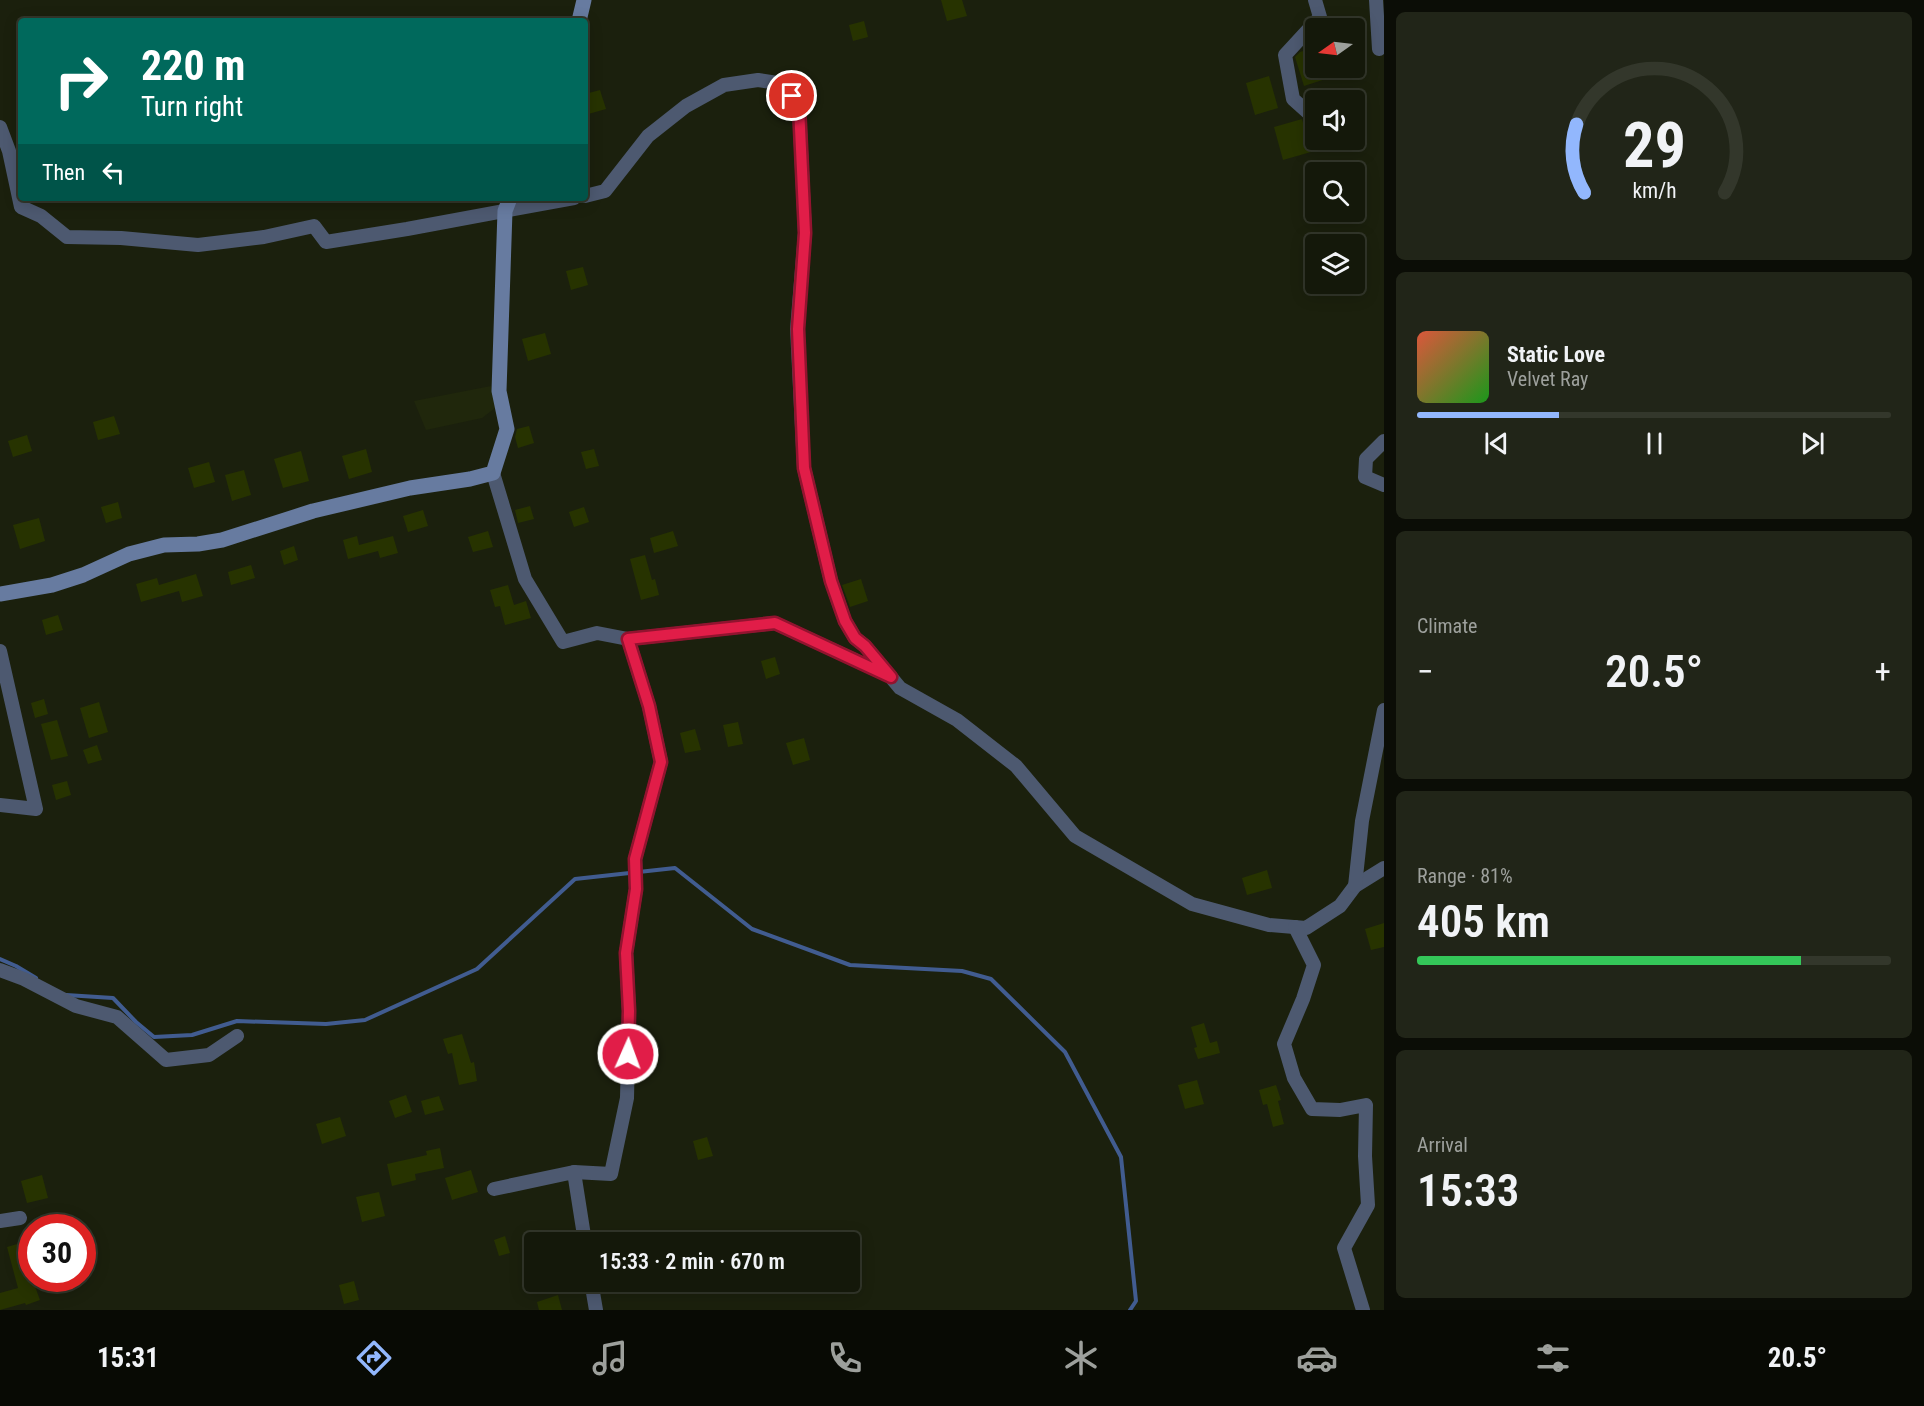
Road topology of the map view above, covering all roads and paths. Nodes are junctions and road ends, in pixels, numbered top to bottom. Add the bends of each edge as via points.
1 (584, 0) edge
2 (1315, 0) edge
3 (1376, 0) edge
4 (580, 18) edge
5 (1379, 48) dead end
6 (1305, 110) edge
7 (0, 127) edge
8 (18, 193) edge
9 (588, 195) edge
10 (20, 201) edge
11 (546, 201) edge
12 (508, 205) edge
13 (1384, 441) edge
14 (493, 473) junction
15 (1384, 485) edge
16 (0, 594) edge
17 (628, 639) junction
18 (0, 651) edge
19 (891, 677) junction
20 (1384, 710) edge
21 (0, 805) edge
22 (1384, 868) edge
23 (1355, 886) junction
24 (1295, 927) junction
25 (0, 970) edge
26 (237, 1036) dead end
27 (574, 1172) junction
28 (494, 1189) dead end
29 (18, 1218) edge
30 (0, 1221) edge
31 (583, 1232) edge
32 (593, 1292) edge
33 (596, 1310) edge
34 (1363, 1310) edge

1 - 4 street
2 - 6 street via 1320,17 1285,55 1293,99
3 - 5 street
7 - 8 street
9 - 19 street via 605,191 648,136 686,106 724,85 758,80 784,84 794,99 799,107 805,233 798,329 804,468 831,581 845,621 855,638
10 - 12 street via 21,207 41,216 67,237 198,245 314,226 326,242
11 - 12 street
12 - 14 street via 499,391 507,429
13 - 15 street via 1366,459 1365,477
14 - 16 street via 410,488 222,540 164,545 129,554 52,585
14 - 17 street via 525,579 563,642 597,633
17 - 19 street via 775,623
17 - 27 street via 661,762 635,859 636,889 626,953 627,1098 611,1174
18 - 21 street via 36,808
19 - 24 street via 900,688 957,720 1016,766 1075,836 1192,904 1269,925
20 - 23 street via 1362,821
22 - 23 street
23 - 24 street via 1340,906 1306,928
24 - 34 street via 1314,965 1284,1044 1294,1078 1312,1109 1340,1110 1366,1105 1368,1205 1344,1248
25 - 26 street via 76,1006 117,1017 166,1060 209,1055
27 - 28 street
27 - 31 street
29 - 30 street
32 - 33 street

